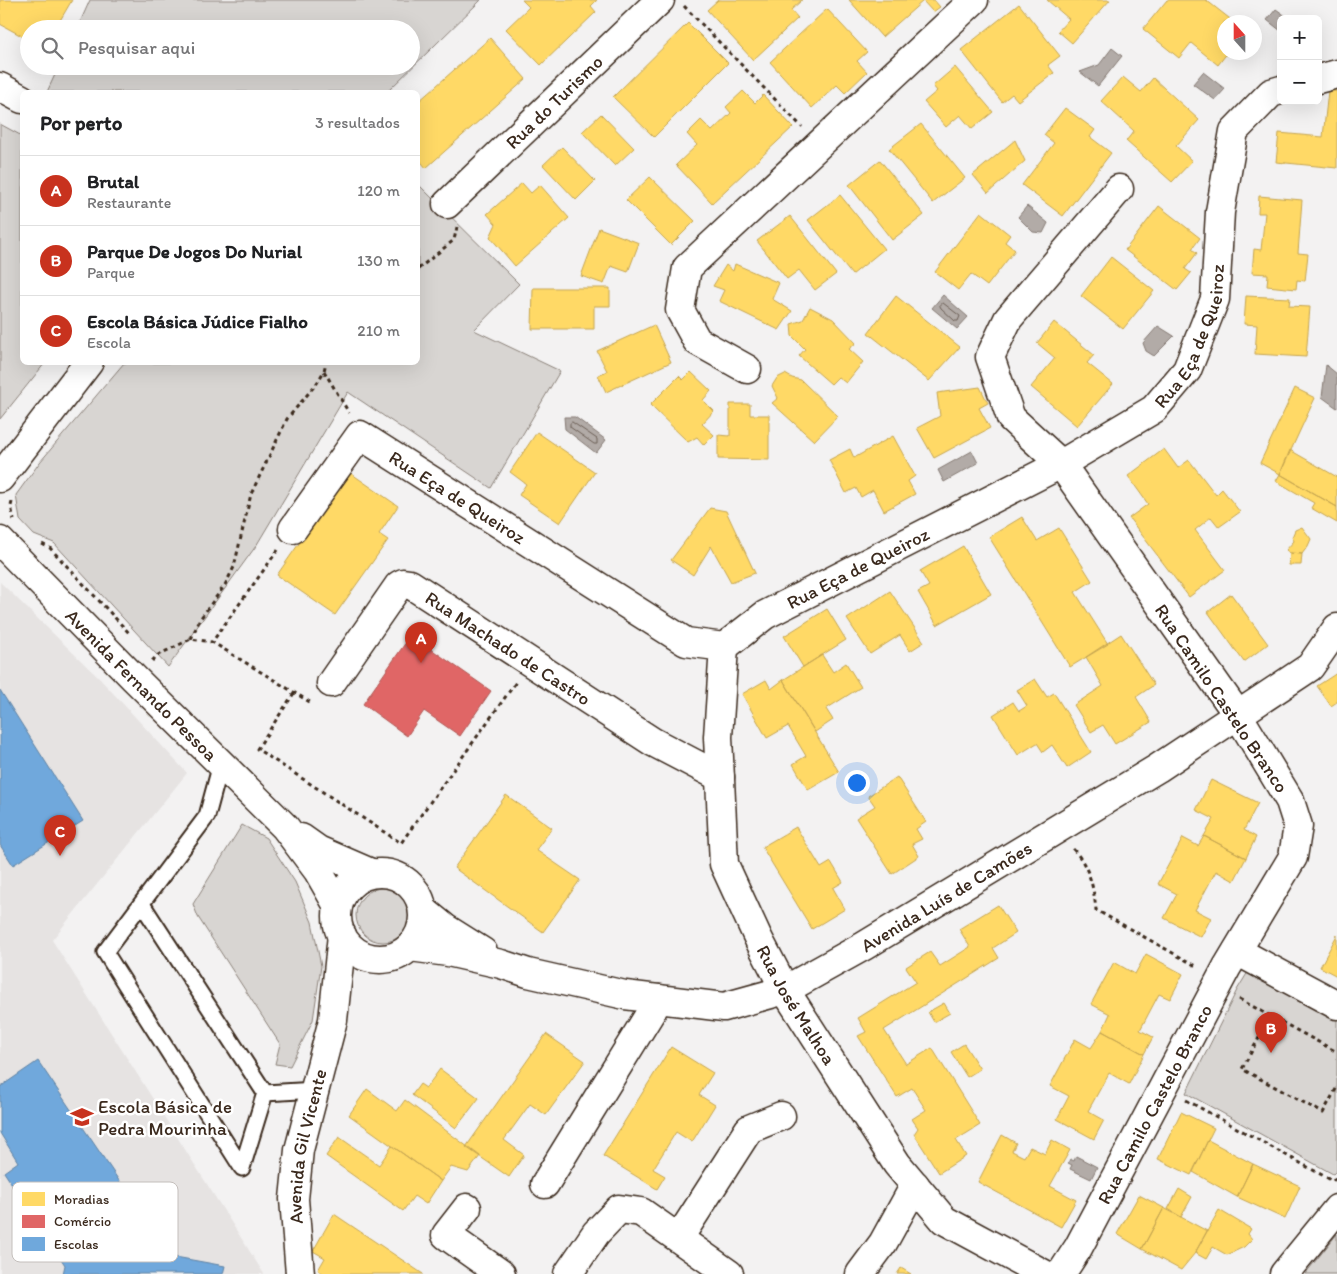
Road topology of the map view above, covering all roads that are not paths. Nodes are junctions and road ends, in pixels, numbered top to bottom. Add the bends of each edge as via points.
1 (660, 0) edge
2 (974, 0) edge
3 (1337, 74) edge
4 (1322, 78) edge
5 (0, 87) edge
6 (1277, 91) edge
7 (20, 98) edge
8 (1119, 189) dead end
9 (447, 204) road end
10 (87, 365) edge
11 (746, 369) dead end
12 (1061, 464) junction
13 (7, 487) edge
14 (293, 529) road end
15 (9, 534) edge
16 (1337, 628) edge
17 (724, 647) junction
18 (331, 683) road end
19 (1238, 715) junction
20 (221, 764) junction
21 (720, 777) junction
22 (285, 827) junction
23 (371, 874) junction
24 (142, 904) junction
25 (338, 906) junction
26 (423, 910) junction
27 (342, 935) junction
28 (410, 947) junction
29 (1237, 951) junction
30 (368, 957) junction
31 (501, 964) junction
32 (785, 990) junction
33 (659, 999) junction
34 (1337, 1005) edge
35 (333, 1020) junction
36 (316, 1090) junction
37 (266, 1093) junction
38 (781, 1116) dead end
39 (544, 1184) dead end
40 (915, 1185) junction
41 (468, 1208) dead end
42 (1337, 1209) edge
43 (679, 1238) junction
44 (300, 1274) edge
45 (501, 1274) edge
46 (568, 1274) edge
47 (729, 1274) edge
48 (860, 1274) edge
49 (1044, 1274) edge
50 (1061, 1274) edge
51 (1284, 1274) edge

1 - 9 street, Rua do Turismo
2 - 11 street via 687,268 680,310 698,341
3 - 4 street
5 - 7 street
6 - 12 street, Rua Eça de Queiroz via 1270,94 1234,131 1220,212 1215,299 1187,370 1154,409
8 - 12 street, Rua Camilo Castelo Branco via 1008,319 990,357 1011,418
10 - 13 street
12 - 17 street, Rua Eça de Queiroz via 765,614
12 - 19 street, Rua Camilo Castelo Branco
14 - 17 street, Rua Eça de Queiroz via 360,435 686,642
15 - 20 street, Avenida Fernando Pessoa via 134,678
16 - 19 street, Avenida Luís de Camões via 1310,667
17 - 21 street, Rua José Malhoa via 718,737
18 - 21 street, Rua Machado de Castro via 399,585 410,584 653,742
19 - 29 street, Rua Camilo Castelo Branco via 1290,801 1298,826 1293,857
19 - 32 street, Avenida Luís de Camões via 1055,831
20 - 22 street, Avenida Fernando Pessoa
20 - 24 lane via 207,816
21 - 32 street, Rua José Malhoa via 724,864
22 - 23 street via 318,850
22 - 25 street via 318,871
23 - 25 street via 350,885
23 - 26 street via 385,872 399,876 419,896
24 - 37 lane
24 - 37 lane via 105,952 242,1168
25 - 27 street
26 - 28 street via 423,923
26 - 31 street
27 - 30 street via 348,945
27 - 35 street
28 - 30 street via 382,959
28 - 31 street
29 - 34 street
29 - 50 street, Rua Camilo Castelo Branco via 1228,988
30 - 35 street
31 - 33 street, Avenida Luís de Camões via 625,995
32 - 33 street, Avenida Luís de Camões via 724,1007
32 - 40 street, Rua José Malhoa via 897,1164
33 - 39 street
35 - 36 street, Avenida Gil Vicente
36 - 37 lane
36 - 44 street, Avenida Gil Vicente via 299,1150 294,1199
38 - 43 street via 749,1129
40 - 48 street via 883,1243
40 - 49 street, Rua José Malhoa via 944,1220
41 - 45 street via 446,1235
42 - 51 street
43 - 46 street via 641,1212 619,1209 596,1234
43 - 47 street

